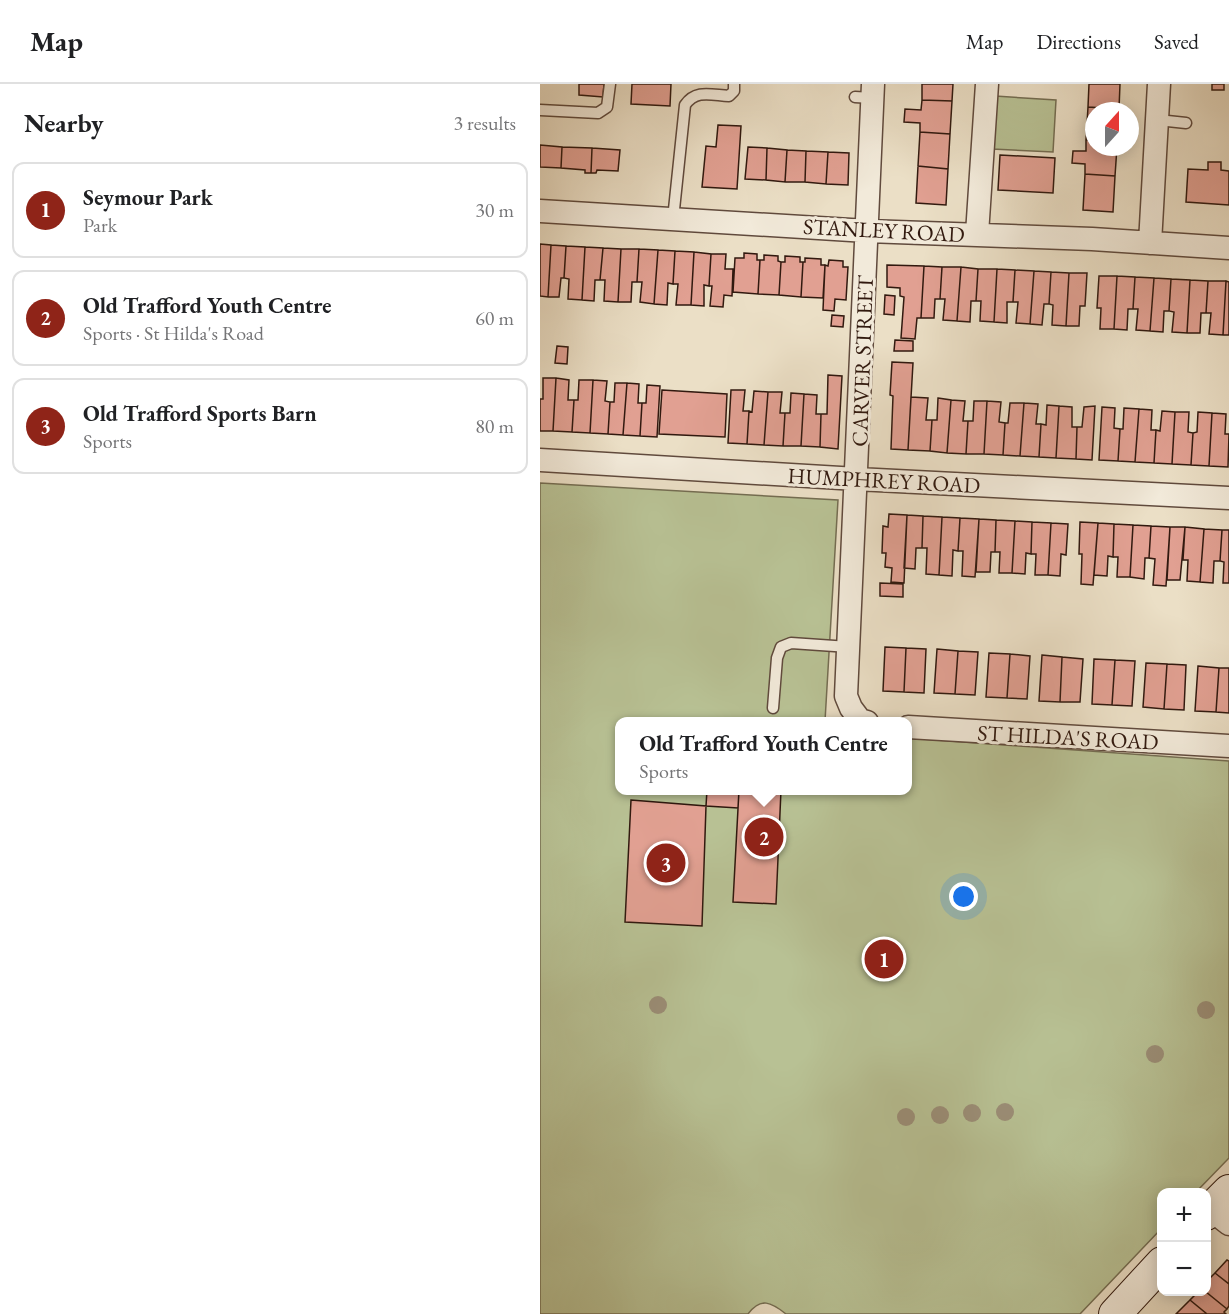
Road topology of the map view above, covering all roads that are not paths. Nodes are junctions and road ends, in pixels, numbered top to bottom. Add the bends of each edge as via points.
1 (610, 84) edge
2 (734, 84) edge
3 (987, 84) edge
4 (1160, 84) edge
5 (867, 93) edge
6 (540, 110) edge
7 (1158, 120) junction
8 (1186, 123) dead end
9 (540, 211) edge
10 (673, 219) junction
11 (867, 231) junction
12 (977, 234) junction
13 (1150, 243) junction
14 (1229, 248) edge
15 (540, 460) edge
16 (857, 479) junction
17 (1229, 498) edge
18 (849, 647) junction
19 (773, 708) dead end
20 (858, 717) edge
21 (912, 727) edge
22 (1229, 746) edge
23 (1157, 1267) edge
24 (1115, 1314) edge

1 - 6 lane via 607,107 598,113
2 - 10 lane via 729,96 696,94 684,105
3 - 12 street
4 - 7 street
5 - 11 street, CARVER STREET
7 - 8 lane
7 - 13 street
9 - 10 street, STANLEY ROAD
10 - 11 street, STANLEY ROAD
11 - 12 street, STANLEY ROAD
11 - 16 street, CARVER STREET
12 - 13 street, STANLEY ROAD
13 - 14 street, STANLEY ROAD
15 - 16 street, HUMPHREY ROAD
16 - 17 street, HUMPHREY ROAD
16 - 18 street, CARVER STREET
18 - 19 lane via 791,643 781,647
18 - 20 street, CARVER STREET via 846,696
21 - 22 street, ST HILDA'S ROAD
23 - 24 main road

